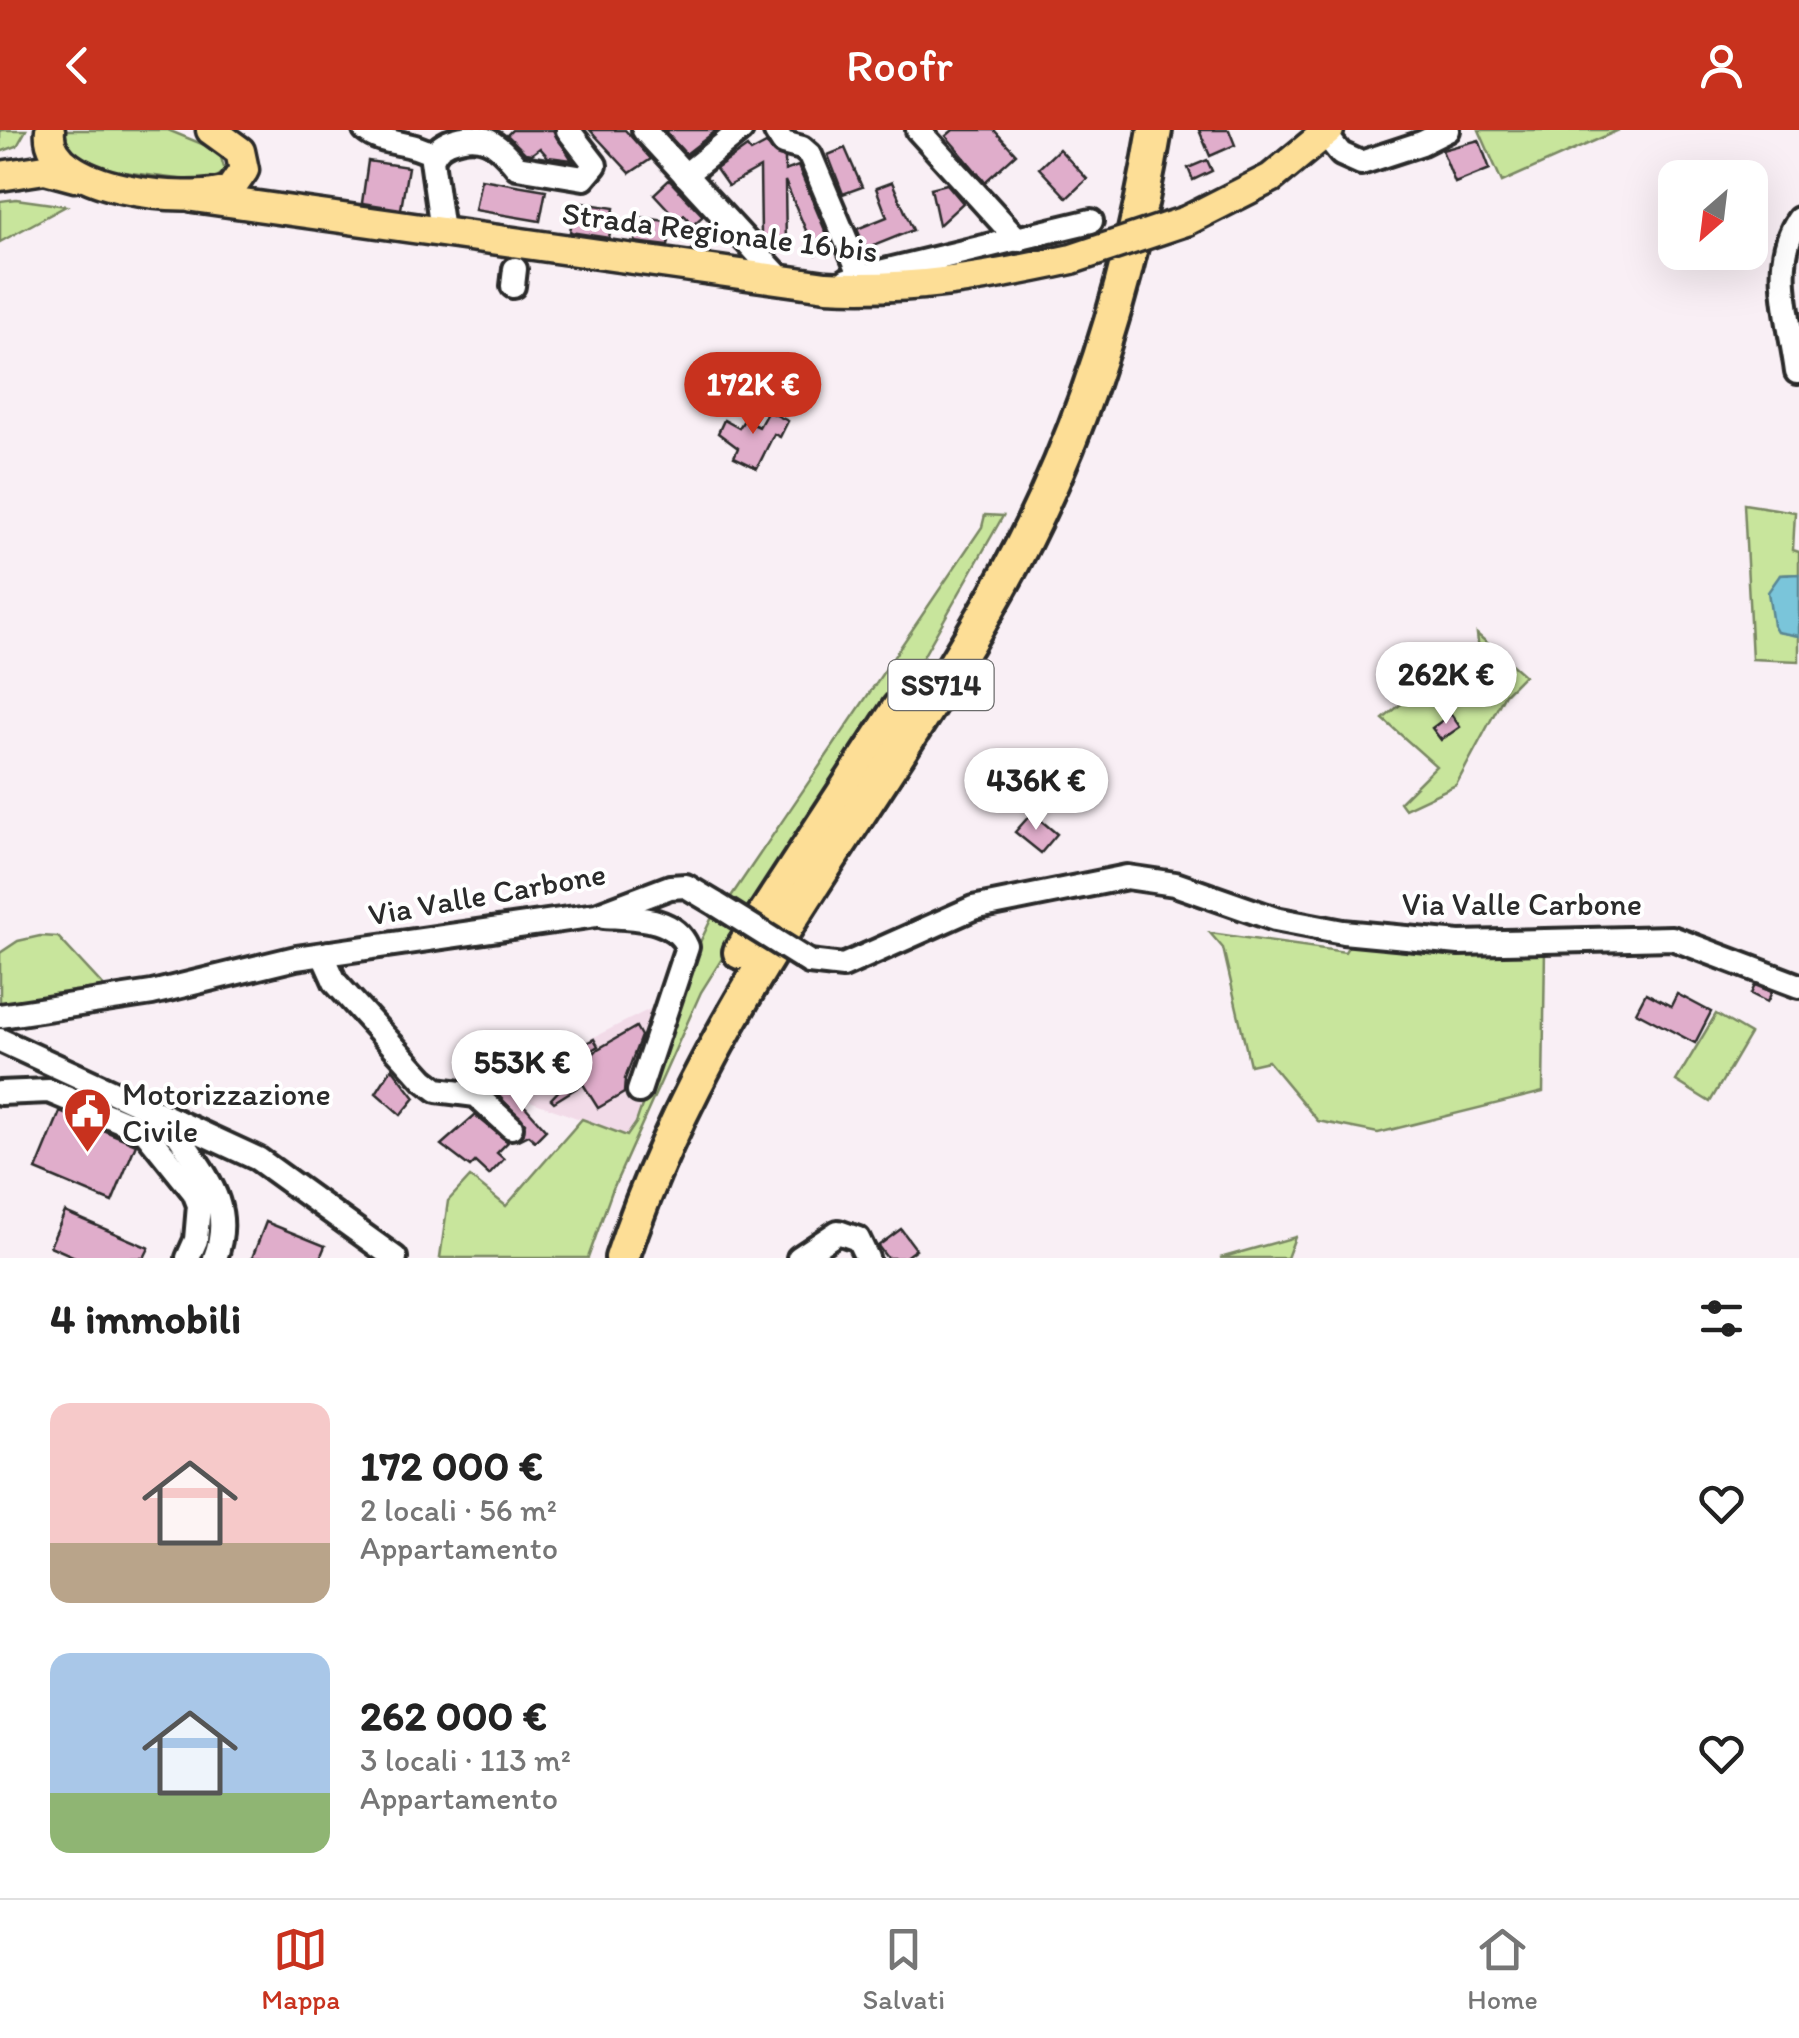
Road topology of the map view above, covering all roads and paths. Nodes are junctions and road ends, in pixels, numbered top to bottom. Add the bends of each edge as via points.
1 (47, 130) edge
2 (366, 130) edge
3 (568, 130) edge
4 (644, 130) edge
5 (741, 130) edge
6 (918, 130) edge
7 (1132, 130) edge
8 (1155, 130) edge
9 (1448, 130) edge
10 (464, 131) edge
11 (776, 132) dead end
12 (1327, 132) edge
13 (232, 140) edge
14 (433, 155) junction
15 (0, 160) edge
16 (685, 175) junction
17 (0, 176) edge
18 (86, 181) junction
19 (193, 197) junction
20 (308, 212) junction
21 (1799, 219) edge
22 (1091, 221) dead end
23 (442, 232) junction
24 (1018, 240) junction
25 (786, 281) junction
26 (870, 282) junction
27 (1797, 372) edge
28 (596, 915) junction
29 (329, 954) junction
30 (1799, 986) edge
31 (0, 1016) edge
32 (0, 1040) edge
33 (639, 1091) dead end
34 (0, 1093) edge
35 (176, 1121) junction
36 (511, 1128) dead end
37 (633, 1199) junction
38 (188, 1258) edge
39 (214, 1258) edge
40 (395, 1258) edge
41 (600, 1258) edge
42 (622, 1258) edge
43 (800, 1258) edge
44 (867, 1258) edge

1 - 15 main road via 22,152
1 - 18 main road via 58,159
2 - 14 street
3 - 10 street via 595,165 584,178 517,167 490,136
4 - 16 street
5 - 16 street
6 - 24 street
7 - 37 highway, SS714 via 1093,311 1020,501 940,644 728,975 666,1092
8 - 37 highway, SS714 via 1115,312 1053,482 966,644 738,1001
9 - 12 street via 1361,162 1342,154
10 - 14 street
11 - 26 street via 783,143 810,155
12 - 26 main road, Strada Regionale 16 bis, bridge via 1272,178 1186,221 981,279
13 - 19 main road via 236,186
13 - 20 main road, Strada Regionale 16 bis via 275,197
14 - 23 street
16 - 25 street
17 - 18 main road via 46,169
18 - 19 main road, Strada Regionale 16 bis
19 - 20 main road, Strada Regionale 16 bis
20 - 23 main road, Strada Regionale 16 bis
21 - 27 street via 1786,237 1782,263
22 - 24 street
23 - 25 main road, Strada Regionale 16 bis
24 - 26 street
25 - 26 main road, Strada Regionale 16 bis
25 - 26 street via 818,296 855,299
28 - 29 street, Via Valle Carbone
28 - 30 street, Via Valle Carbone, bridge via 686,886 809,962 843,966 973,908 1127,877 1176,884 1276,919 1343,932 1459,942 1672,938
28 - 33 street via 667,924 687,946
29 - 31 street, Via Valle Carbone via 152,993
29 - 36 street, Via Valle Carbone via 336,982 424,1080 437,1090 476,1095
32 - 35 street
34 - 38 street via 49,1091 145,1131 194,1192 196,1240
35 - 39 street via 176,1133 217,1192 222,1232
35 - 40 street via 258,1159
37 - 41 highway, SS714
37 - 42 highway, SS714
43 - 44 street via 838,1232 858,1240

